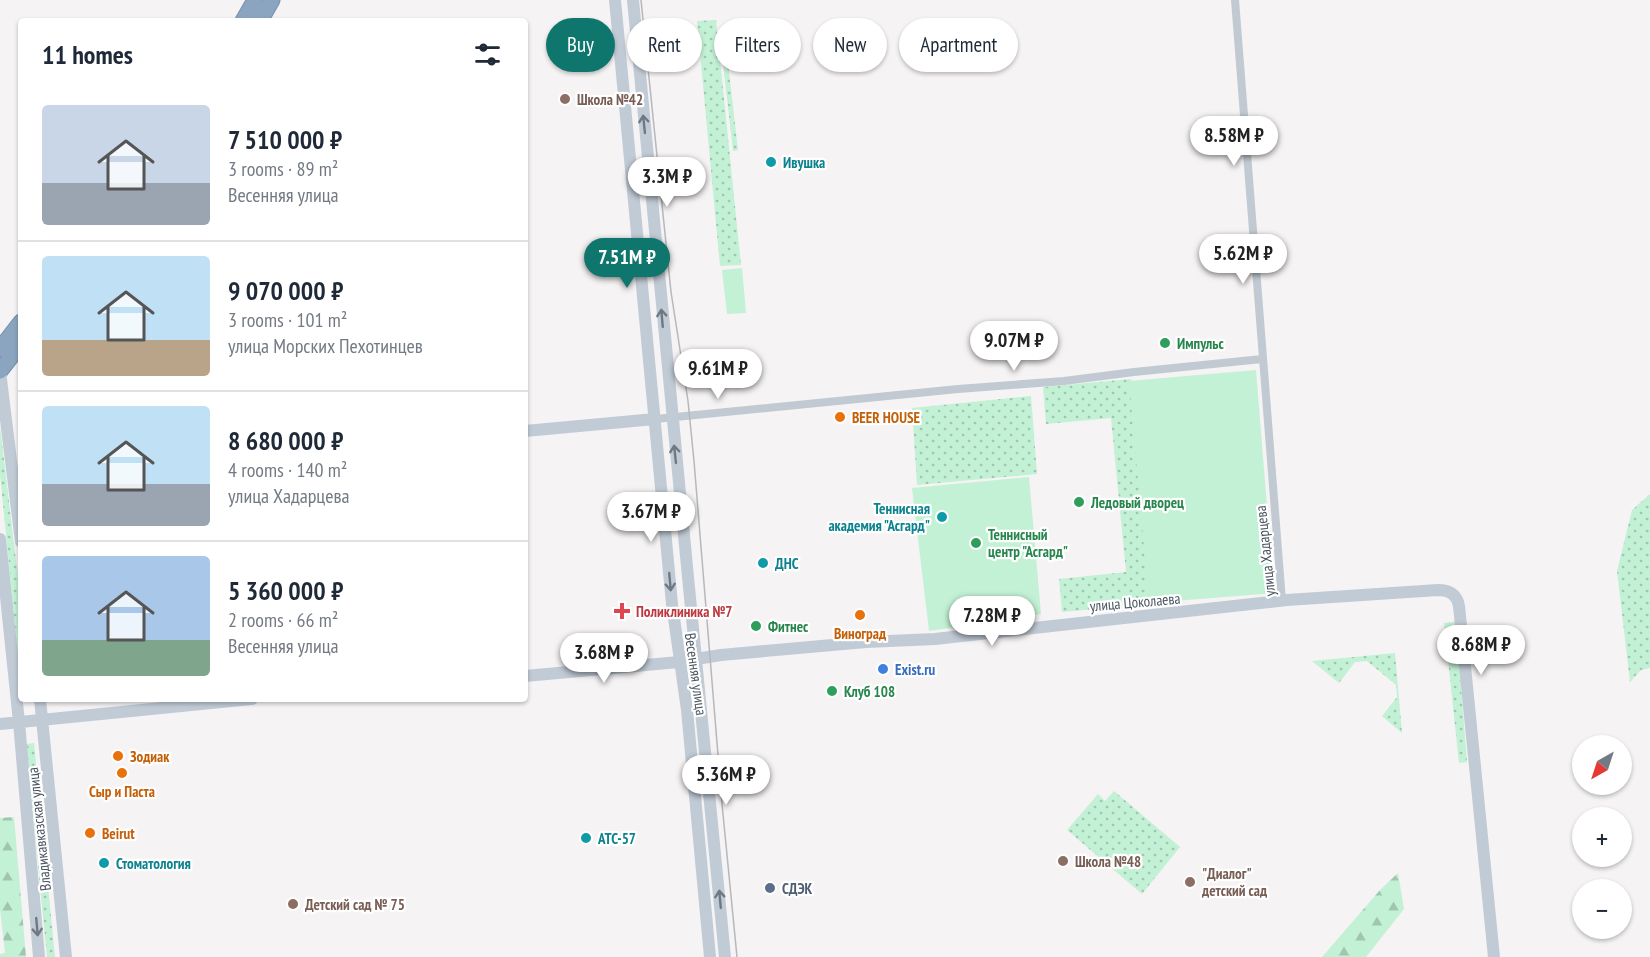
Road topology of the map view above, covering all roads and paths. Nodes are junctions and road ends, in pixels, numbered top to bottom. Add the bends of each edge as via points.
1 (255, 0) edge
2 (273, 0) edge
3 (615, 0) edge
4 (633, 0) edge
5 (1235, 0) edge
6 (245, 18) edge
7 (262, 18) edge
8 (18, 326) edge
9 (0, 348) edge
10 (18, 348) edge
11 (1262, 359) junction
12 (0, 371) edge
13 (671, 418) junction
14 (655, 419) junction
15 (3, 422) edge
16 (528, 431) edge
17 (17, 476) edge
18 (18, 492) edge
19 (0, 539) edge
20 (1282, 601) junction
21 (696, 659) junction
22 (679, 662) junction
23 (528, 676) edge
24 (40, 702) edge
25 (222, 702) edge
26 (43, 720) junction
27 (19, 722) junction
28 (0, 724) edge
29 (39, 957) edge
30 (66, 957) edge
31 (710, 957) edge
32 (725, 957) edge
33 (1494, 957) edge

1 - 6 highway
2 - 7 highway
3 - 14 street, Весенняя улица
13 -> 4 street, Весенняя улица
5 - 11 street, улица Хадарцева
8 - 9 highway
10 - 12 highway
11 - 13 street
11 - 20 street, улица Хадарцева
12 - 15 street
13 - 14 street
21 -> 13 street, Весенняя улица
14 - 16 street
14 -> 22 street, Весенняя улица
15 - 17 street
17 - 18 street
19 - 27 street, Владикавказская улица
20 - 21 street, улица Цоколаева via 935,639
20 - 33 street, улица Хадарцева via 1438,590 1450,592 1458,600
21 - 22 street, улица Цоколаева
32 -> 21 street, Весенняя улица
22 - 23 street, улица Цоколаева
22 - 31 street, Весенняя улица
24 - 26 street, Владикавказская улица
25 - 26 street
26 - 27 street
26 - 30 street, Владикавказская улица
27 - 28 street
27 -> 29 street, Владикавказская улица

